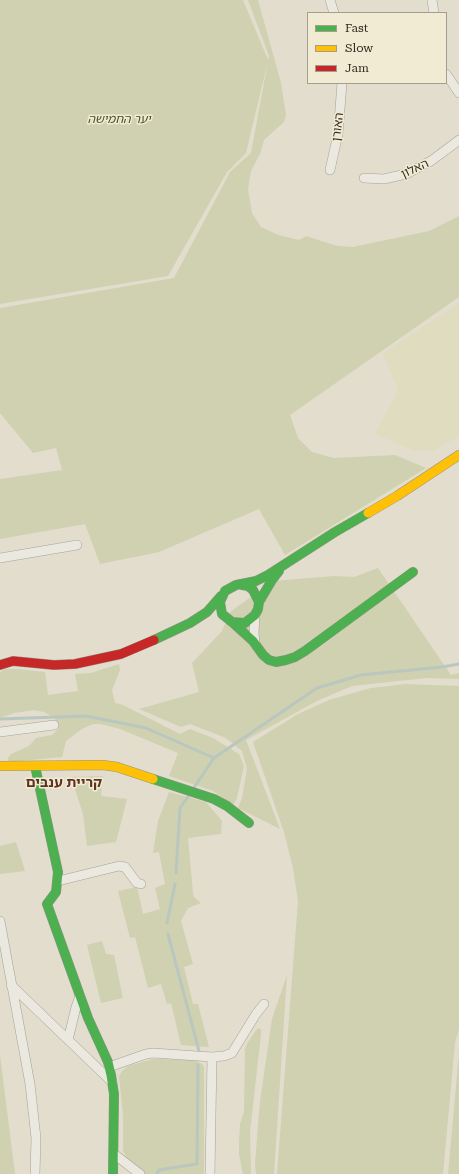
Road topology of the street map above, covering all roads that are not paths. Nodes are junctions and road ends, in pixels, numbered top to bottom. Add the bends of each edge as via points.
1 (330, 0) edge
2 (432, 0) edge
3 (334, 12) edge
4 (434, 12) edge
5 (447, 76) edge
6 (342, 84) edge
7 (459, 93) edge
8 (459, 140) edge
9 (330, 170) dead end
10 (364, 178) dead end
11 (459, 455) edge
12 (77, 545) dead end
13 (0, 558) edge
14 (289, 561) junction
15 (413, 572) dead end
16 (242, 585) junction
17 (221, 596) junction
18 (259, 602) junction
19 (255, 615) junction
20 (229, 621) junction
21 (190, 623) junction
22 (255, 645) junction
23 (0, 665) edge
24 (54, 725) dead end
25 (0, 732) edge
26 (0, 766) edge
27 (35, 766) junction
28 (249, 823) dead end
29 (58, 881) junction
30 (141, 884) dead end
31 (0, 921) edge
32 (11, 985) junction
33 (80, 996) junction
34 (264, 1004) dead end
35 (68, 1040) junction
36 (212, 1057) junction
37 (109, 1067) junction
38 (112, 1082) junction
39 (114, 1154) junction
40 (35, 1174) edge
41 (113, 1174) edge
42 (140, 1174) edge
43 (210, 1174) edge

1 - 3 street
2 - 4 street
5 - 7 street
6 - 9 street, האורן via 338,134
8 - 10 street, האלון via 431,161 406,174 384,179
11 - 14 street
12 - 13 street
14 - 16 street via 256,581
14 - 18 street via 272,580
15 - 22 street via 296,657 276,662 269,660
16 - 17 street via 230,587
16 - 18 street via 253,590
17 - 20 street via 220,608
17 - 21 street via 207,612
18 - 19 street
19 - 20 street via 244,623
19 - 22 street
20 - 21 street via 208,619
20 - 22 street
21 - 23 street via 145,645 98,660 54,665 13,661
24 - 25 street
26 - 27 street
27 - 28 street via 117,767 214,799
27 - 29 street
29 - 30 street via 119,866 125,867
29 - 33 street via 56,892 48,904
31 - 32 street
32 - 35 street
32 - 40 street via 30,1084 36,1138
33 - 35 street
33 - 37 street
34 - 36 street via 232,1053
35 - 38 street
36 - 37 street via 153,1053
36 - 43 street
37 - 38 street
38 - 39 street
39 - 41 street
39 - 42 street

